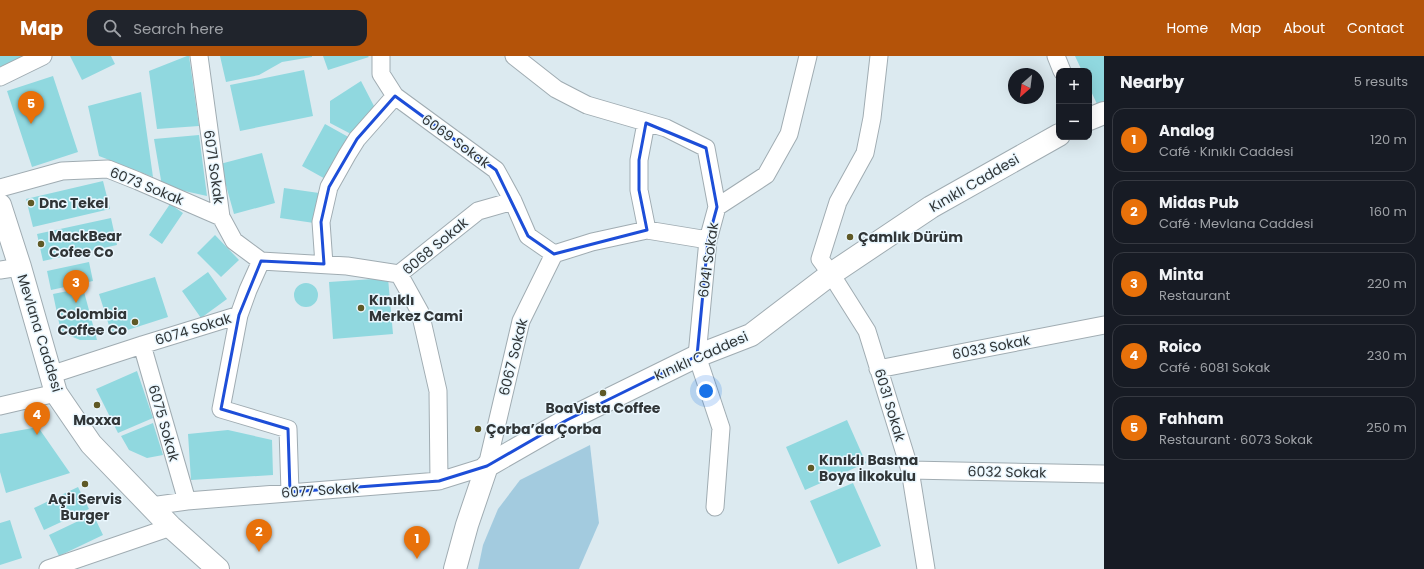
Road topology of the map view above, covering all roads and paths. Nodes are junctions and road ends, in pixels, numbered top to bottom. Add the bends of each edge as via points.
1 (43, 56) edge
2 (199, 56) edge
3 (382, 56) edge
4 (514, 56) edge
5 (808, 56) edge
6 (879, 56) edge
7 (1056, 56) edge
8 (1061, 68) edge
9 (0, 77) edge
10 (395, 96) junction
11 (1104, 113) edge
12 (1092, 118) edge
13 (646, 123) junction
14 (1056, 137) edge
15 (0, 188) edge
16 (513, 201) junction
17 (0, 205) edge
18 (717, 207) junction
19 (221, 217) junction
20 (646, 230) junction
21 (708, 240) junction
22 (554, 254) junction
23 (262, 261) junction
24 (324, 264) junction
25 (10, 269) edge
26 (398, 274) junction
27 (832, 274) junction
28 (239, 315) junction
29 (1104, 325) edge
30 (142, 345) junction
31 (697, 356) junction
32 (878, 369) junction
33 (53, 384) junction
34 (0, 406) edge
35 (487, 466) junction
36 (910, 470) junction
37 (1104, 474) edge
38 (439, 481) junction
39 (290, 492) junction
40 (187, 501) junction
41 (151, 506) junction
42 (715, 506) dead end
43 (171, 527) junction
44 (100, 552) junction
45 (48, 569) edge
46 (99, 569) edge
47 (218, 569) edge
48 (455, 569) edge
49 (926, 569) edge

1 - 9 street
2 - 19 street, 6071 Sokak
3 - 10 street, 6069 Sokak via 381,74
4 - 13 street via 556,89 587,105
5 - 18 street, 6041 Sokak via 789,134 766,175
6 - 27 street, 6031 Sokak via 865,153 838,202 820,259
7 - 8 street
10 - 16 street, 6069 Sokak via 496,170
10 - 24 street via 357,139 329,187 321,222
11 - 12 street
13 - 18 street via 666,128 706,148
13 - 20 street via 639,160 639,190
14 - 27 street, Kınıklı Caddesi via 931,207
15 - 19 street, 6073 Sokak via 62,171 108,169
16 - 22 street, 6069 Sokak via 528,236
16 - 26 street, 6068 Sokak via 478,210
17 - 25 street, Mevlana Caddesi
18 - 21 street, 6041 Sokak
19 - 23 street, 6071 Sokak via 234,241
20 - 21 street
20 - 22 street via 592,242
21 - 31 street, 6041 Sokak
22 - 35 street, 6067 Sokak via 521,321
23 - 24 street
23 - 28 street, 6074 Sokak
24 - 26 street
25 - 33 street, Mevlana Caddesi
26 - 38 street, 6068 Sokak via 420,312 438,391
27 - 31 street, Kınıklı Caddesi via 751,335
27 - 32 street, 6031 Sokak via 867,331
28 - 30 street, 6074 Sokak
28 - 39 street via 221,409 288,429
29 - 32 street, 6033 Sokak
30 - 33 street, 6074 Sokak
30 - 40 street, 6075 Sokak
31 - 35 street, Kınıklı Caddesi via 567,420
31 - 42 street via 721,428
32 - 36 street, 6031 Sokak
33 - 34 street, 6074 Sokak
33 - 41 street, Mevlana Caddesi via 91,444
35 - 38 street, 6077 Sokak
35 - 48 street
36 - 37 street, 6032 Sokak
36 - 49 street, 6031 Sokak
38 - 39 street, 6077 Sokak
39 - 40 street, 6077 Sokak
40 - 41 street, 6077 Sokak
41 - 43 street, Mevlana Caddesi
43 - 44 street
43 - 47 street, Mevlana Caddesi
44 - 45 street
44 - 46 street

